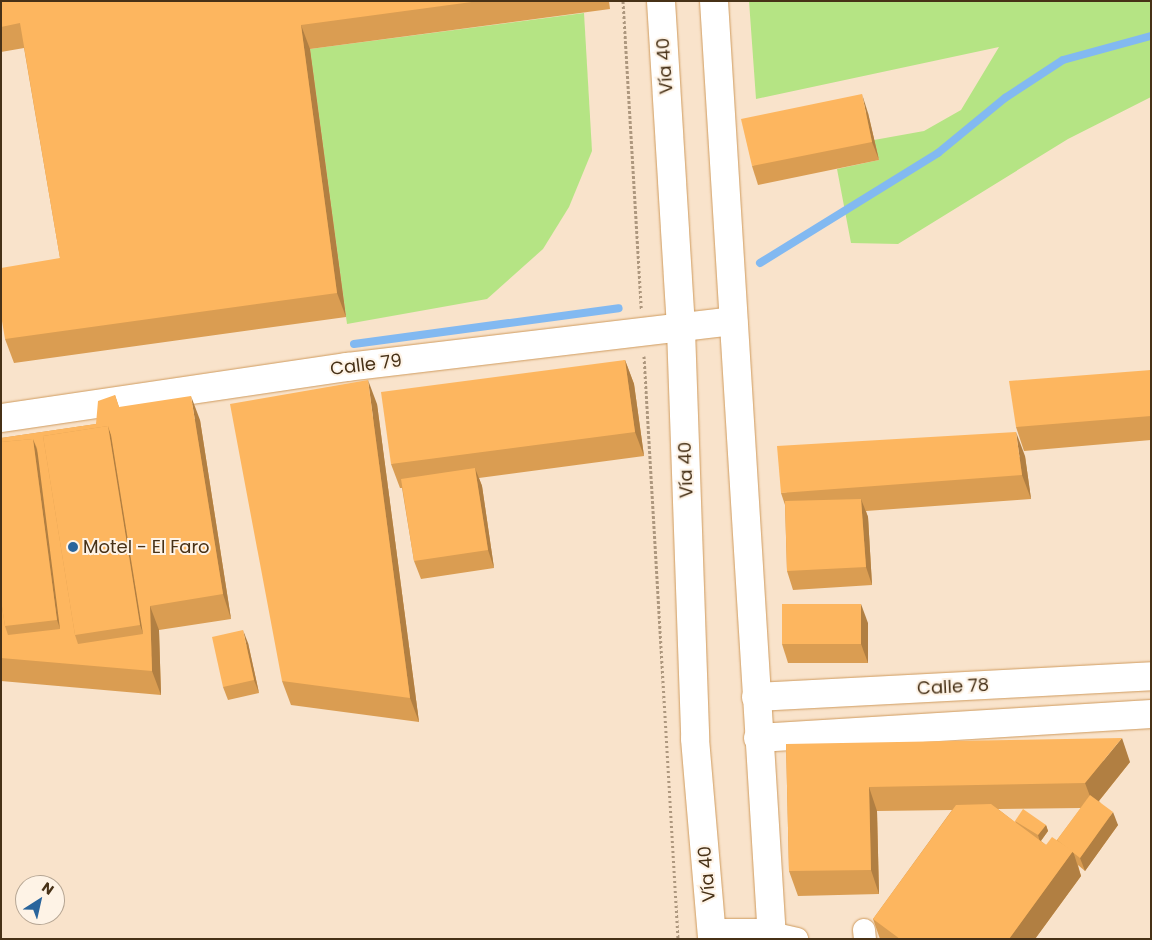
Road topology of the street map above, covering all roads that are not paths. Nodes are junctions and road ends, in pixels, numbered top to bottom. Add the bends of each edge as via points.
1 (661, 1) edge
2 (714, 1) edge
3 (733, 321) junction
4 (681, 330) junction
5 (1, 418) edge
6 (1151, 676) edge
7 (756, 697) junction
8 (1151, 714) edge
9 (758, 738) junction
10 (712, 936) edge
11 (780, 937) edge

1 - 4 main road, Vía 40
2 - 3 main road
3 - 4 main road, Calle 79
3 - 7 main road
4 - 5 main road, Calle 79 via 346,367
4 - 10 main road, Vía 40 via 695,739
6 - 7 main road, Calle 78
7 - 9 main road
8 - 9 main road
9 - 11 main road
10 - 11 main road

